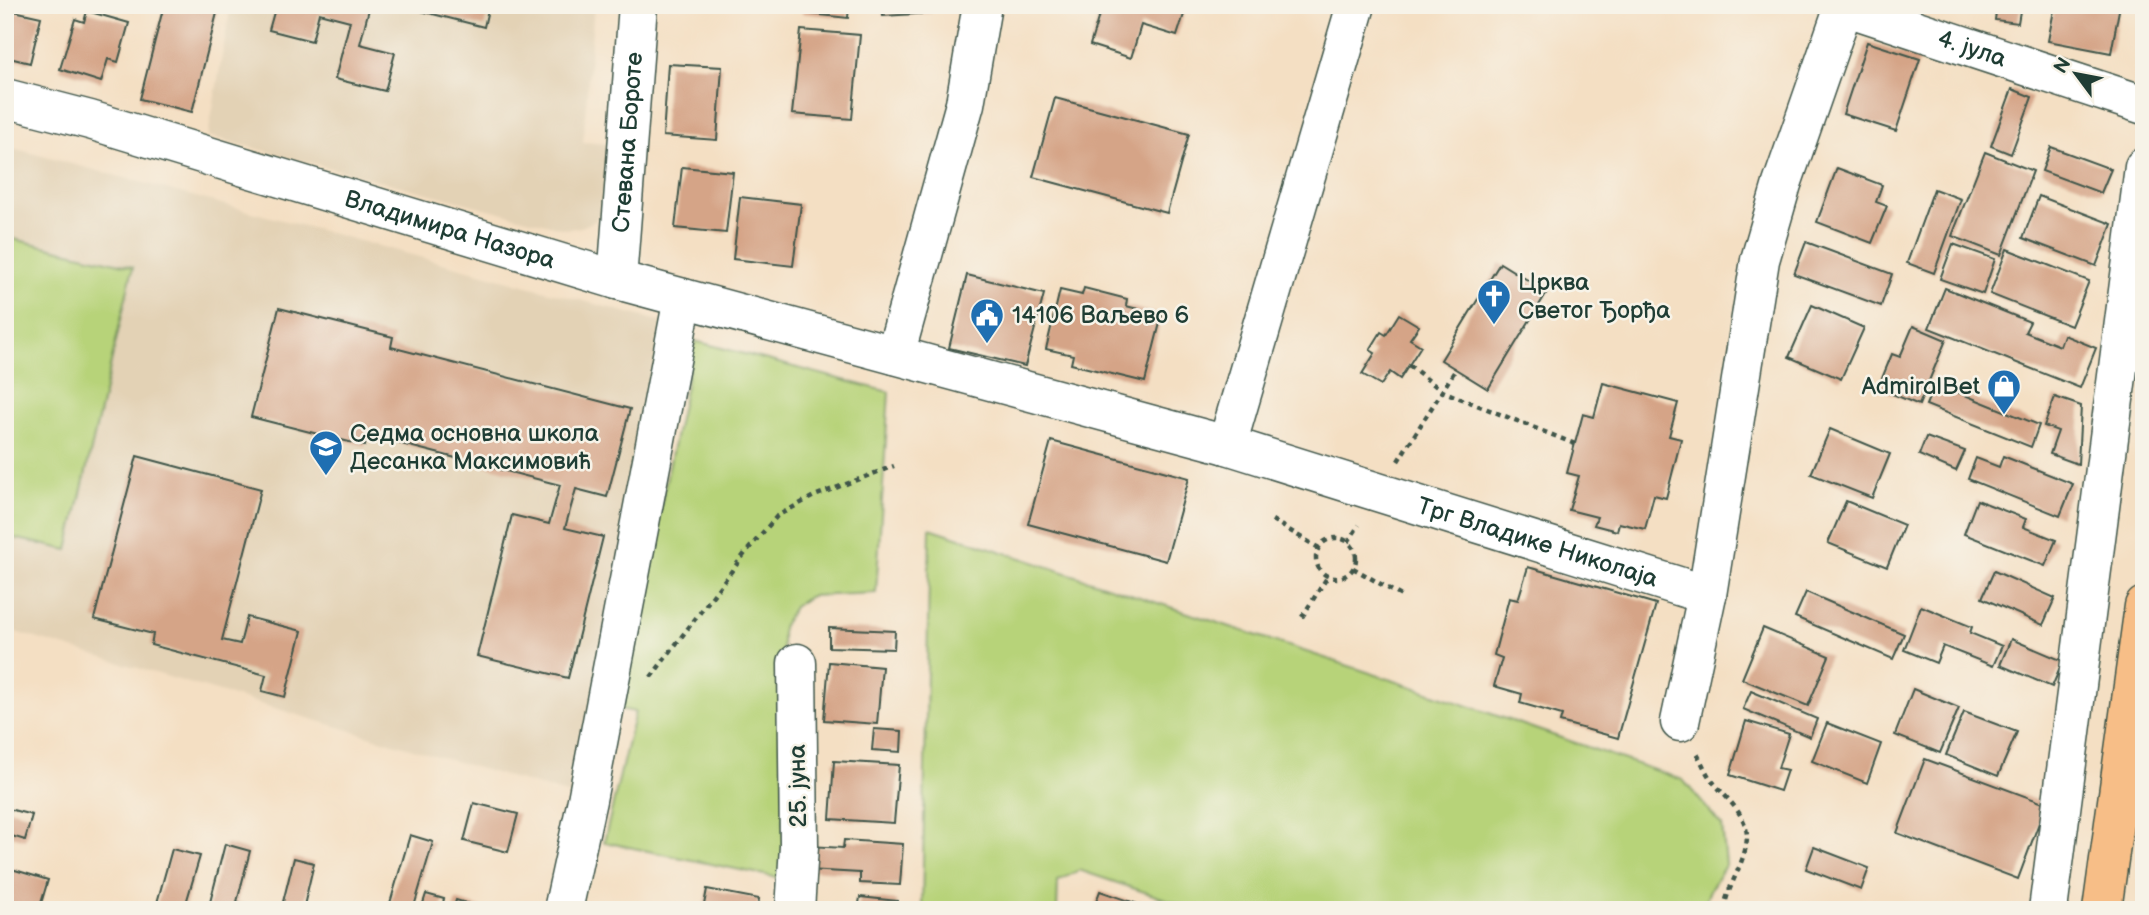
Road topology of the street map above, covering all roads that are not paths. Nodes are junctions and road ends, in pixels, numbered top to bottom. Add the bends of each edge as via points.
1 (638, 5) edge
2 (982, 5) edge
3 (1356, 5) edge
4 (1857, 8) edge
5 (5, 98) edge
6 (2144, 105) edge
7 (2144, 167) edge
8 (617, 280) junction
9 (684, 298) junction
10 (895, 355) junction
11 (1227, 445) junction
12 (1707, 595) junction
13 (2144, 606) edge
14 (797, 663) dead end
15 (1680, 722) road end
16 (563, 910) edge
17 (796, 910) edge
18 (2048, 910) edge
19 (2102, 910) edge

1 - 8 street, Стевана Бороте
2 - 10 street via 964,104
3 - 11 street
4 - 6 street, 4. јула
4 - 12 street via 1782,184 1760,260
5 - 8 street, Владимира Назора
7 - 18 street
8 - 9 street, Владимира Назора
9 - 10 street, Владимира Назора
9 - 16 street
10 - 11 street, Трг Владике Николаја
11 - 12 street, Трг Владике Николаја
12 - 15 street
13 - 19 main road
14 - 17 street, 25. јуна

